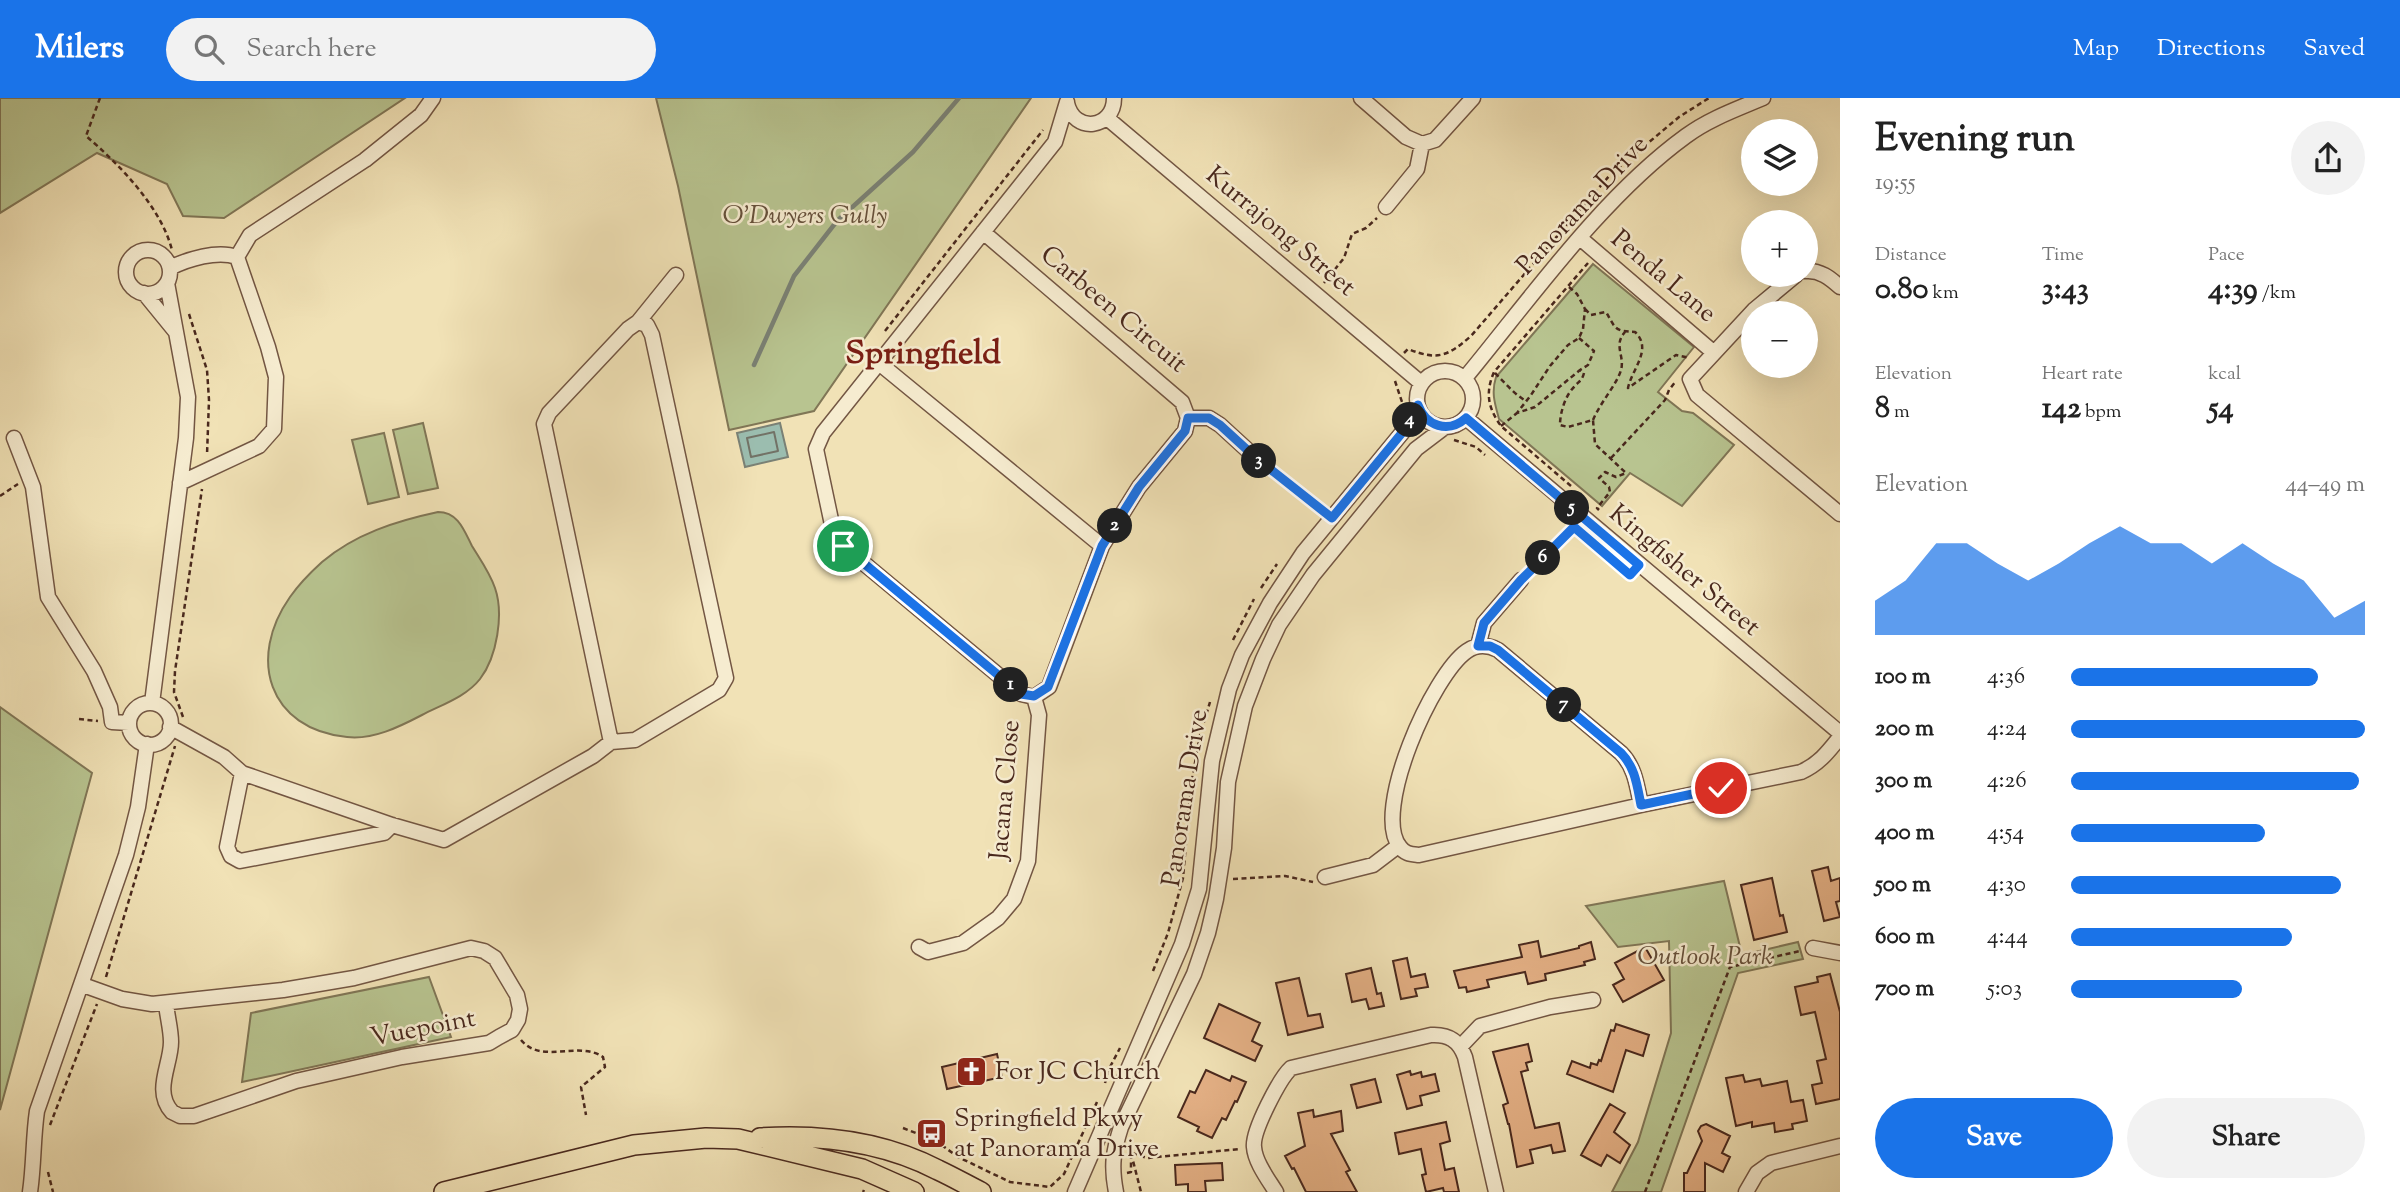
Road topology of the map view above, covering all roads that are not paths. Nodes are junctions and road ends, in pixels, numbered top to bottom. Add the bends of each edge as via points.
1 (433, 98) edge
2 (1114, 98) edge
3 (1361, 98) edge
4 (1473, 98) edge
5 (1763, 98) edge
6 (1067, 100) edge
7 (1107, 118) junction
8 (1086, 124) junction
9 (1055, 142) junction
10 (1422, 144) junction
11 (1386, 207) road end
12 (983, 232) junction
13 (1580, 238) junction
14 (237, 257) junction
15 (173, 267) junction
16 (1818, 273) edge
17 (676, 275) dead end
18 (167, 284) junction
19 (1840, 286) edge
20 (1782, 287) edge
21 (144, 293) junction
22 (638, 322) junction
23 (176, 332) junction
24 (1713, 352) junction
25 (879, 363) junction
26 (1465, 378) junction
27 (1421, 383) junction
28 (1418, 405) junction
29 (1188, 418) junction
30 (1466, 418) junction
31 (1444, 434) junction
32 (14, 438) dead end
33 (1255, 457) road end
34 (180, 483) junction
35 (1840, 514) edge
36 (1102, 546) junction
37 (1521, 580) road end
38 (1478, 646) junction
39 (1034, 696) junction
40 (152, 703) junction
41 (129, 723) junction
42 (170, 727) junction
43 (1840, 735) edge
44 (611, 742) junction
45 (147, 744) junction
46 (242, 773) junction
47 (1641, 805) junction
48 (392, 825) junction
49 (1398, 846) junction
50 (1319, 879) road end
51 (919, 947) dead end
52 (1813, 948) road end
53 (1840, 953) edge
54 (83, 985) junction
55 (1593, 1000) dead end
56 (166, 1003) junction
57 (1461, 1046) junction
58 (738, 1139) junction
59 (1840, 1146) edge
60 (34, 1166) junction
61 (30, 1192) edge
62 (41, 1192) edge
63 (444, 1192) edge
64 (914, 1192) edge
65 (981, 1192) edge
66 (1074, 1192) edge
67 (1116, 1192) edge
68 (1276, 1192) edge
69 (1496, 1192) edge
70 (1746, 1192) edge

1 - 14 street via 421,114 365,160 250,235
2 - 7 street
3 - 10 street via 1406,137
4 - 10 street via 1435,140
5 - 13 street, Panorama Drive via 1688,135 1650,165
6 - 8 street via 1073,117
6 - 9 street
7 - 8 street
7 - 27 street, Kurrajong Street
8 - 9 street
9 - 12 street
10 - 11 street via 1416,169
12 - 25 street
12 - 29 street, Carbeen Circuit via 1182,402
13 - 24 street, Penda Lane
13 - 26 street, Panorama Drive
14 - 15 street via 214,254
14 - 34 street via 276,377 274,429 259,446
15 - 18 street
15 - 21 street via 152,250 133,257 127,265 128,281
16 - 19 street
17 - 22 street
18 - 21 street via 157,292
18 - 23 street
20 - 24 street
21 - 23 street
22 - 44 street via 549,413 544,424
22 - 44 street via 647,325 652,335 726,678 719,690 635,740
23 - 34 street via 188,397
24 - 35 street via 1690,379 1697,394
25 - 36 street
25 - 39 street via 823,433 816,449 834,534 1021,694
26 - 27 street via 1442,370
26 - 30 street via 1473,393
27 - 28 street
28 - 31 street via 1427,421
28 - 66 street, Panorama Drive via 1406,428 1303,553 1242,655 1212,761 1199,888 1182,944
29 - 33 street via 1209,418
29 - 36 street via 1185,431 1139,487
30 - 31 street
30 - 43 street, Kingfisher Street
31 - 67 street, Panorama Drive via 1416,449 1312,575 1263,659 1245,706 1228,782 1222,858 1208,933 1194,974 1121,1127 1113,1151
32 - 41 street via 30,476 48,597 94,671 110,707 111,722
34 - 40 street
36 - 39 street via 1048,687
37 - 38 street via 1484,623
38 - 47 street via 1498,650 1621,753 1634,771
38 - 49 street via 1467,650 1430,698 1403,761 1393,815
39 - 51 street, Jacana Close via 1039,715 1028,861 1014,899 998,918 963,943 928,952
40 - 41 street via 134,710
40 - 42 street via 167,711
41 - 45 street via 136,740
42 - 45 street via 160,742
42 - 46 street via 224,757
43 - 47 street via 1823,758 1801,772
44 - 48 street via 444,840
45 - 54 street via 126,855
46 - 48 street
46 - 48 street via 228,846 231,856 240,861 384,833
47 - 49 street via 1419,855 1405,853
49 - 50 street via 1373,864
52 - 53 street
54 - 56 street, Vuepoint via 122,999
54 - 60 street via 37,1111
55 - 57 street via 1480,1026
56 - 56 street, Vuepoint via 354,978 471,948 495,958 520,1009 512,1030 489,1043 402,1056 296,1081 194,1116 180,1116 169,1110 165,1099 163,1077 171,1042
57 - 68 street via 1446,1034 1431,1035 1291,1068 1282,1077 1255,1136 1257,1160
57 - 69 street
58 - 63 main road via 634,1145
58 - 64 main road via 862,1169
58 - 65 main road via 815,1136 863,1143 937,1169
59 - 70 street via 1771,1163 1757,1173
60 - 61 street
60 - 62 street

